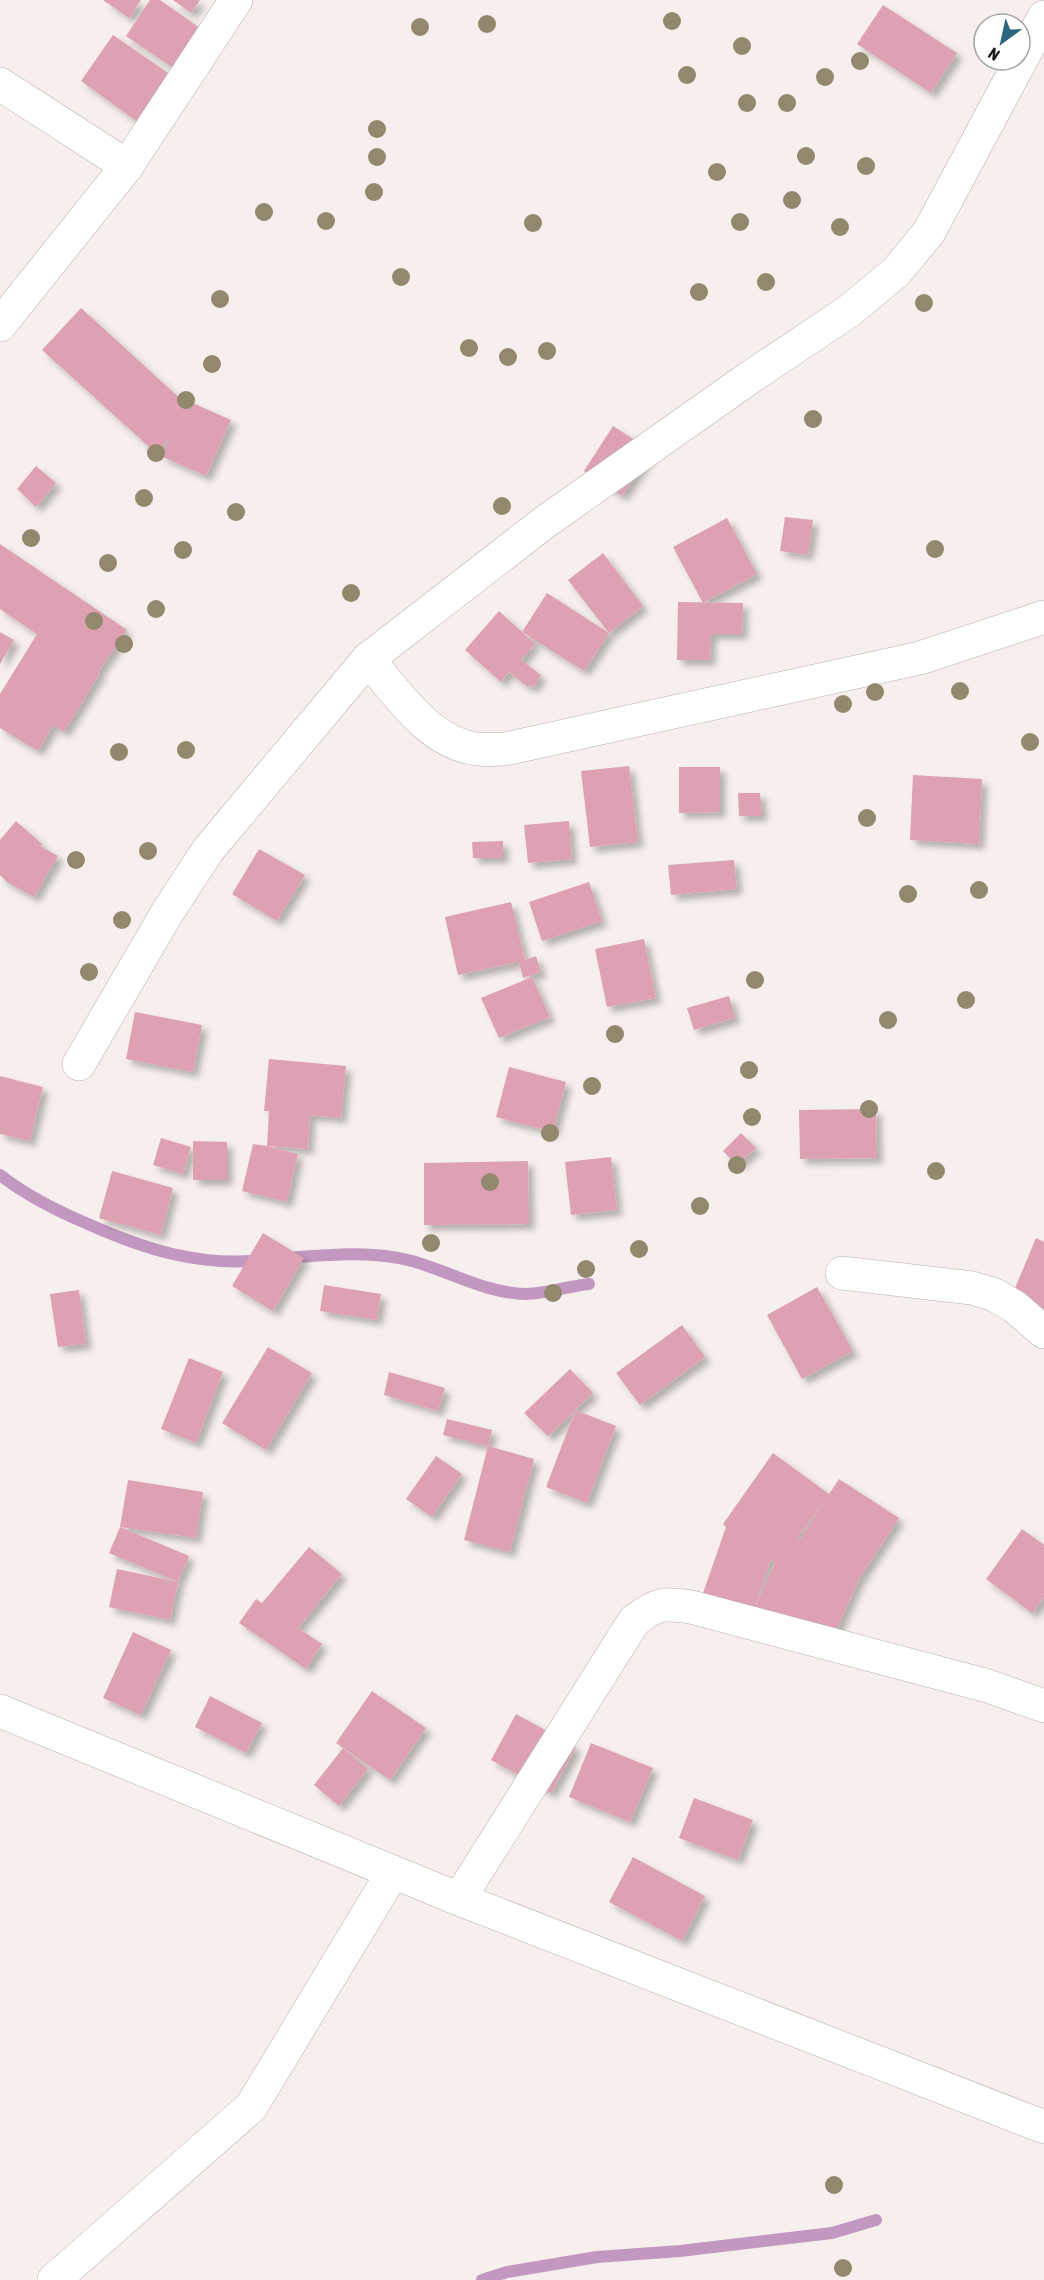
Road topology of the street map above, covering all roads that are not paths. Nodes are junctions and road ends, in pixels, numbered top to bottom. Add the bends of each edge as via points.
1 (236, 0) edge
2 (1044, 16) edge
3 (0, 84) edge
4 (127, 166) junction
5 (0, 325) edge
6 (1044, 617) edge
7 (368, 659) junction
8 (79, 1064) dead end
9 (842, 1273) dead end
10 (1044, 1332) edge
11 (1044, 1706) edge
12 (0, 1711) edge
13 (393, 1872) junction
14 (459, 1899) junction
15 (1044, 2127) edge
16 (54, 2280) edge

1 - 4 street
2 - 7 street via 929,232 896,272 849,311 545,522
3 - 4 street
4 - 5 street
6 - 7 street via 920,658 505,749 476,749 450,741 425,724
7 - 8 street via 208,850
9 - 10 street via 972,1288 1015,1307
11 - 14 street via 988,1686 691,1607 669,1604 651,1608 634,1621
12 - 13 street
13 - 14 street
13 - 16 street via 251,2107
14 - 15 street

